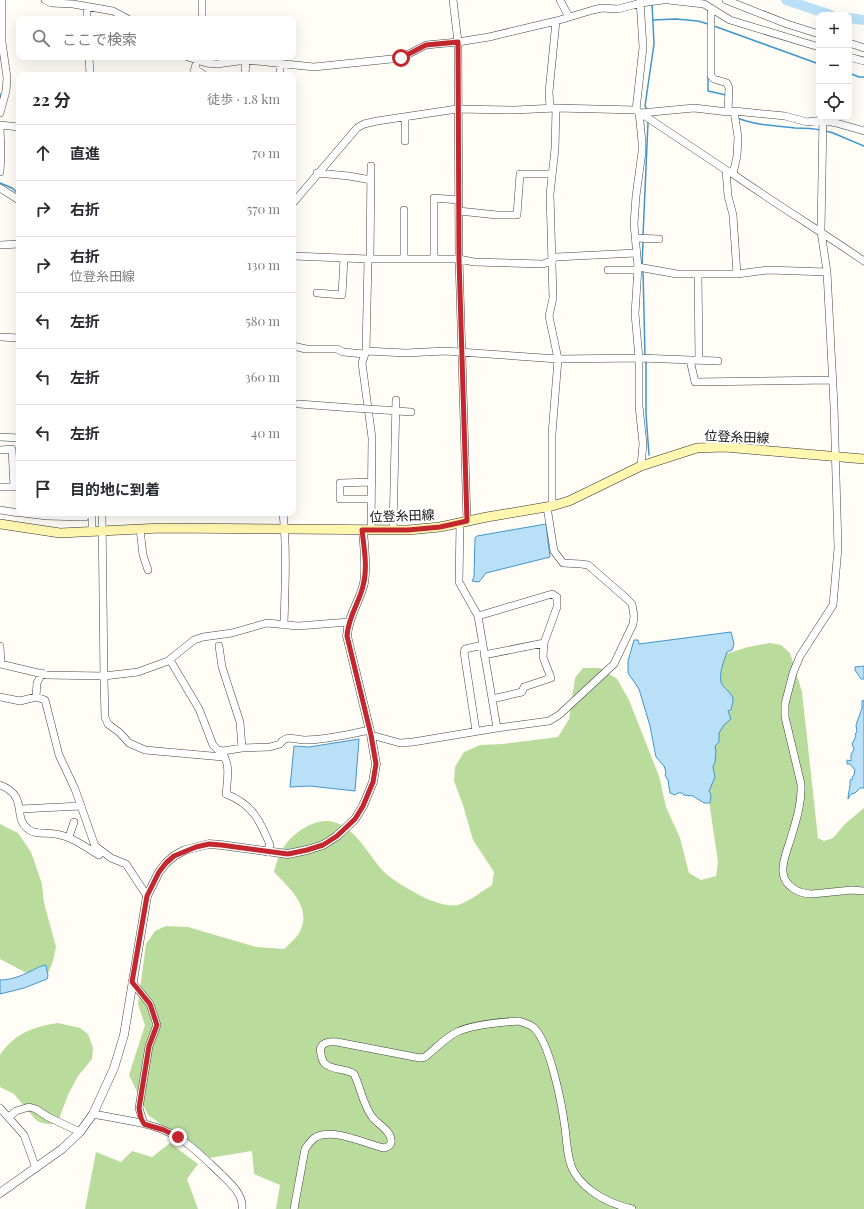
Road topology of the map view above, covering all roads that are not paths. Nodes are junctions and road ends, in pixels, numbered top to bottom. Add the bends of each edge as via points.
1 (2, 0) edge
2 (45, 0) edge
3 (202, 0) edge
4 (453, 0) edge
5 (560, 0) edge
6 (663, 0) edge
7 (668, 0) edge
8 (726, 0) edge
9 (640, 2) edge
10 (87, 7) junction
11 (711, 8) junction
12 (87, 16) edge
13 (122, 16) edge
14 (202, 16) edge
15 (569, 17) junction
16 (556, 21) junction
17 (816, 33) edge
18 (458, 42) junction
19 (852, 45) edge
20 (816, 46) edge
21 (864, 48) edge
22 (852, 58) edge
23 (89, 60) edge
24 (197, 60) edge
25 (201, 60) edge
26 (246, 60) junction
27 (864, 61) edge
28 (280, 64) junction
29 (90, 72) edge
30 (194, 72) edge
31 (245, 72) edge
32 (280, 72) edge
33 (553, 108) junction
34 (457, 109) junction
35 (731, 111) junction
36 (639, 112) junction
37 (0, 113) edge
38 (405, 117) junction
39 (818, 120) edge
40 (823, 120) edge
41 (826, 120) edge
42 (0, 126) edge
43 (16, 128) edge
44 (864, 131) edge
45 (405, 141) dead end
46 (371, 166) dead end
47 (0, 172) edge
48 (730, 172) junction
49 (317, 173) junction
50 (552, 174) junction
51 (371, 180) junction
52 (0, 188) edge
53 (16, 198) edge
54 (296, 199) edge
55 (458, 200) junction
56 (404, 210) dead end
57 (459, 211) junction
58 (820, 231) junction
59 (635, 238) junction
60 (659, 239) dead end
61 (16, 244) edge
62 (0, 245) edge
63 (636, 253) junction
64 (296, 256) edge
65 (344, 258) junction
66 (369, 259) junction
67 (404, 259) junction
68 (434, 259) junction
69 (459, 259) junction
70 (551, 261) junction
71 (864, 261) edge
72 (638, 268) junction
73 (608, 270) dead end
74 (827, 272) junction
75 (698, 274) junction
76 (737, 274) junction
77 (317, 293) dead end
78 (0, 337) edge
79 (16, 338) edge
80 (296, 347) edge
81 (365, 352) junction
82 (463, 352) junction
83 (639, 358) junction
84 (558, 359) junction
85 (690, 360) junction
86 (699, 360) junction
87 (718, 360) dead end
88 (832, 380) junction
89 (396, 400) dead end
90 (299, 404) dead end
91 (396, 411) junction
92 (410, 412) dead end
93 (0, 438) edge
94 (16, 438) edge
95 (0, 450) edge
96 (835, 455) junction
97 (864, 459) edge
98 (641, 466) junction
99 (372, 482) junction
100 (0, 487) edge
101 (16, 487) edge
102 (371, 499) junction
103 (550, 507) junction
104 (0, 510) edge
105 (16, 513) edge
106 (47, 516) edge
107 (85, 516) edge
108 (92, 516) edge
109 (102, 516) edge
110 (283, 516) edge
111 (464, 522) junction
112 (0, 524) edge
113 (285, 528) junction
114 (140, 529) junction
115 (367, 530) junction
116 (393, 530) junction
117 (92, 531) junction
118 (102, 531) junction
119 (148, 570) dead end
120 (478, 616) junction
121 (349, 622) junction
122 (284, 625) junction
123 (544, 643) junction
124 (483, 644) junction
125 (0, 646) edge
126 (219, 646) dead end
127 (484, 655) junction
128 (170, 660) junction
129 (1, 664) edge
130 (42, 674) junction
131 (104, 676) junction
132 (0, 697) edge
133 (36, 697) junction
134 (492, 699) junction
135 (497, 728) junction
136 (476, 731) junction
137 (371, 733) junction
138 (242, 748) junction
139 (223, 754) junction
140 (0, 785) edge
141 (81, 806) junction
142 (20, 809) junction
143 (74, 822) dead end
144 (69, 837) junction
145 (267, 852) junction
146 (111, 858) junction
147 (864, 891) edge
148 (147, 896) junction
149 (132, 982) junction
150 (0, 1108) edge
151 (93, 1114) junction
152 (9, 1117) junction
153 (144, 1124) junction
154 (80, 1132) junction
155 (36, 1168) junction
156 (0, 1193) edge
157 (242, 1209) edge
158 (294, 1209) edge
159 (632, 1209) edge

1 - 37 street via 2,42 7,78
2 - 10 street
3 - 14 street
4 - 18 street
5 - 15 street
6 - 9 street
7 - 11 street via 704,4
8 - 17 street
9 - 15 street via 618,9 602,8
9 - 36 street via 643,47
10 - 12 street
10 - 13 street via 113,11
11 - 20 street via 730,20
11 - 35 street via 711,76 726,83 729,88
15 - 16 street
16 - 18 street
16 - 33 street via 549,92
18 - 28 street via 426,45 401,58 314,67
18 - 34 street
19 - 21 street
22 - 27 street
23 - 29 street
24 - 30 street
25 - 26 street via 217,64
26 - 28 street
26 - 31 street
28 - 32 street
33 - 34 street
33 - 36 street
33 - 50 street via 555,148
34 - 38 street
34 - 55 street
35 - 36 street via 694,108
35 - 39 street via 785,116 807,122
35 - 48 street via 738,137 737,156
36 - 48 street
36 - 59 street via 642,152 636,196
38 - 45 street
38 - 49 street via 377,120 357,128
40 - 58 street
41 - 44 street
42 - 43 street
42 - 47 street
46 - 51 street
48 - 58 street
48 - 76 street via 728,196 733,215
49 - 51 street
49 - 54 street
50 - 57 street via 520,174 517,215
50 - 70 street
51 - 66 street
52 - 53 street
55 - 57 street
55 - 68 street via 434,198
56 - 67 street
57 - 69 street
58 - 71 street
58 - 74 street
59 - 60 street
59 - 63 street
61 - 62 street
63 - 70 street via 556,257
63 - 72 street
64 - 65 street
65 - 66 street
65 - 77 street via 342,295
66 - 67 street
66 - 81 street
67 - 68 street
68 - 69 street
69 - 70 street via 474,262 544,264
69 - 82 street
70 - 84 street via 553,298 549,316
72 - 73 street
72 - 75 street via 677,274
72 - 83 street via 635,314
74 - 76 street via 768,270
74 - 88 street
75 - 76 street
75 - 86 street
78 - 79 street
80 - 81 street
81 - 82 street
81 - 99 street via 362,363 372,438
82 - 84 street
82 - 111 street
83 - 84 street
83 - 85 street
83 - 98 street via 639,406 643,444
84 - 103 street
85 - 86 street
85 - 88 street via 695,382
86 - 87 street
88 - 96 street
89 - 91 street
90 - 91 street, bridge
91 - 92 street
91 - 116 street
93 - 94 street
95 - 101 street via 12,449
96 - 97 main road, 位登糸田線
96 - 98 main road, 位登糸田線 via 725,446 697,448
96 - 147 street via 838,548 833,605 800,656 790,680 785,704 785,717 801,793 783,871 787,882 805,894
98 - 103 main road, 位登糸田線
99 - 102 street
99 - 102 street via 340,483 340,499
100 - 101 street
102 - 115 street
103 - 111 main road, 位登糸田線
103 - 135 street via 554,551 563,563 588,565 626,598 632,604 633,624 614,664 559,715 549,721
104 - 105 street
106 - 107 street
108 - 117 street
109 - 118 street
110 - 113 street
111 - 116 main road, 位登糸田線 via 440,527
111 - 120 street via 459,582
112 - 117 main road, 位登糸田線 via 60,533
113 - 114 main road, 位登糸田線
113 - 115 main road, 位登糸田線
113 - 122 street
114 - 118 main road, 位登糸田線
114 - 119 street via 143,555
115 - 116 main road, 位登糸田線
115 - 121 street via 364,581
117 - 118 main road, 位登糸田線
118 - 131 street
120 - 123 street via 552,594 556,595 557,607
120 - 124 street
121 - 122 street
121 - 137 street via 348,642
122 - 128 street via 267,622 232,633 203,637 194,640
123 - 127 street
123 - 134 street via 543,657 551,678 524,687 522,692
124 - 127 street
124 - 136 street via 465,649 464,652
125 - 129 street
126 - 138 street via 222,667 240,722
127 - 134 street
128 - 131 street via 138,672
128 - 139 street via 199,709 212,745
129 - 130 street
130 - 131 street
130 - 133 street via 37,683
131 - 139 street via 105,717 108,724 129,743 145,750
132 - 133 street via 20,701
133 - 141 street via 45,700 59,755
134 - 135 street
135 - 136 street
136 - 137 street via 400,743
137 - 138 street via 311,740 286,738 280,744 270,747
137 - 145 street via 376,764 373,782 355,819 323,845 288,854
138 - 139 street
139 - 145 street via 227,763 226,794 247,805 259,821 270,845
140 - 142 street via 14,793
141 - 142 street
141 - 146 street via 95,846
142 - 144 street via 26,829
143 - 144 street
144 - 146 street via 101,856
145 - 148 street via 209,844 185,850 166,863
146 - 148 street via 126,864
148 - 149 street
149 - 151 street via 124,1035 114,1068
149 - 153 street via 150,1004 157,1025 149,1046 139,1108
150 - 152 street
151 - 153 street
151 - 154 street
152 - 154 street via 16,1111 29,1107
152 - 155 street via 24,1135
153 - 157 street via 164,1130 192,1147 237,1191
154 - 155 street
155 - 156 street
158 - 159 street via 306,1149 316,1137 324,1135 354,1138 384,1148 390,1145 391,1140 390,1135 367,1109 354,1074 324,1063 320,1052 324,1044 329,1041 337,1042 425,1058 458,1031 519,1022 533,1026 543,1040 563,1114 570,1161 574,1171 591,1191 619,1206

